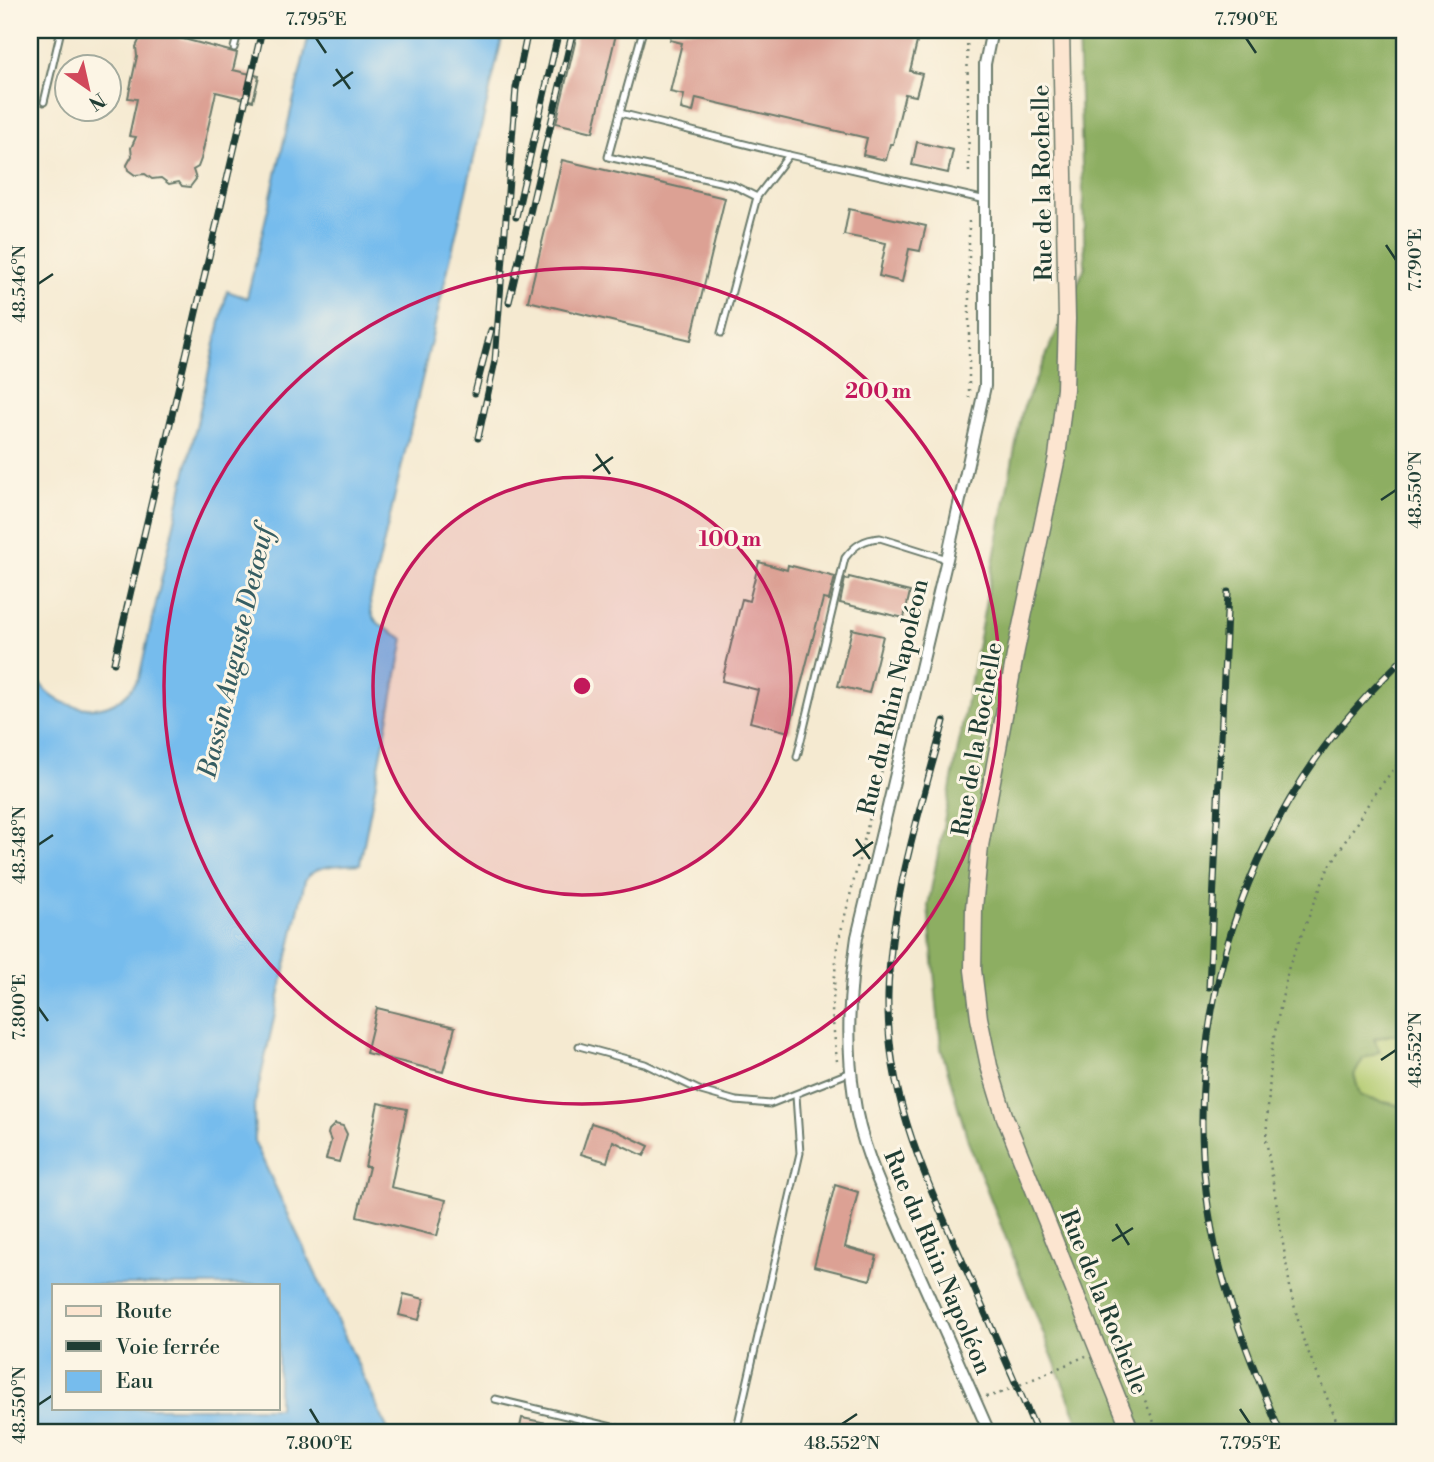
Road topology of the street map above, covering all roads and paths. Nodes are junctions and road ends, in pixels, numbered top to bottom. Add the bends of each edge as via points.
1 (61, 30) edge
2 (239, 30) edge
3 (643, 30) edge
4 (967, 30) edge
5 (992, 30) edge
6 (1061, 30) edge
7 (234, 48) dead end
8 (44, 102) dead end
9 (620, 113) junction
10 (789, 155) junction
11 (969, 172) dead end
12 (757, 198) junction
13 (986, 200) junction
14 (970, 216) dead end
15 (721, 333) dead end
16 (969, 400) dead end
17 (947, 559) junction
18 (1404, 756) edge
19 (797, 757) dead end
20 (579, 1046) dead end
21 (851, 1072) junction
22 (796, 1096) junction
23 (1110, 1346) dead end
24 (1086, 1356) dead end
25 (982, 1398) dead end
26 (495, 1399) dead end
27 (633, 1432) edge
28 (736, 1432) edge
29 (989, 1432) edge
30 (1131, 1432) edge
31 (1158, 1432) edge
32 (1340, 1432) edge

1 - 8 lane
2 - 7 lane
3 - 9 lane
4 - 11 path
5 - 13 street, Rue du Rhin Napoléon via 985,64
6 - 30 main road, Rue de la Rochelle via 1065,389 1057,457 980,846 973,970 989,1066 1004,1115
9 - 10 lane
9 - 12 lane via 608,157 733,185
10 - 12 lane
10 - 13 lane
12 - 15 lane
13 - 17 street, Rue du Rhin Napoléon via 985,386
14 - 16 path
17 - 19 lane via 880,538 859,544 845,558
17 - 21 street, Rue du Rhin Napoléon via 857,937 849,991
18 - 32 path via 1328,869 1289,966 1272,1046 1266,1139 1291,1293 1303,1339
20 - 22 lane via 645,1064 701,1091 736,1101 770,1104
21 - 22 lane
21 - 29 street, Rue du Rhin Napoléon via 863,1137 878,1181
22 - 28 lane via 800,1153
23 - 31 path via 1119,1344 1124,1349
24 - 25 path, bridge
26 - 27 lane

